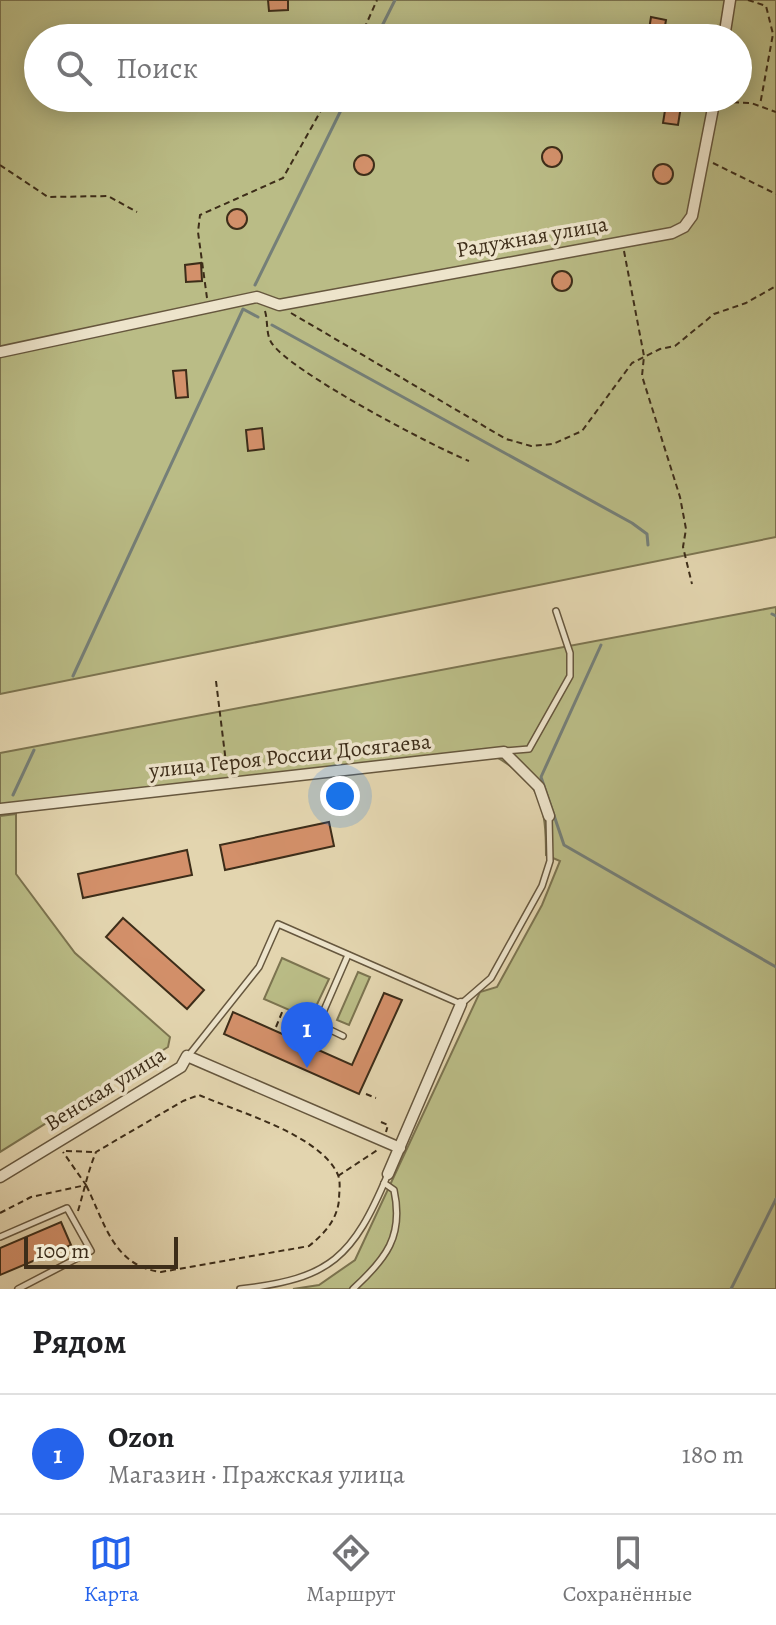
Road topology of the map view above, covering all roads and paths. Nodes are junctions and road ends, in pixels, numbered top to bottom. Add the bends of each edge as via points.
1 (377, 0) edge
2 (730, 0) edge
3 (748, 0) edge
4 (366, 24) edge
5 (726, 24) edge
6 (752, 104) edge
7 (760, 105) junction
8 (320, 112) edge
9 (712, 112) edge
10 (776, 112) edge
11 (704, 157) junction
12 (0, 165) edge
13 (776, 194) edge
14 (137, 212) dead end
15 (622, 242) junction
16 (776, 286) edge
17 (257, 297) junction
18 (279, 305) junction
19 (209, 307) junction
20 (0, 352) edge
21 (644, 356) junction
22 (469, 461) dead end
23 (692, 584) dead end
24 (556, 611) dead end
25 (216, 681) dead end
26 (504, 752) junction
27 (228, 783) junction
28 (0, 809) edge
29 (549, 816) joint
30 (348, 955) junction
31 (461, 1004) junction
32 (283, 1010) dead end
33 (276, 1027) dead end
34 (343, 1036) dead end
35 (187, 1056) junction
36 (366, 1094) dead end
37 (376, 1098) dead end
38 (60, 1147) junction
39 (400, 1148) junction
40 (96, 1152) junction
41 (377, 1153) dead end
42 (338, 1176) junction
43 (0, 1177) edge
44 (386, 1179) junction
45 (86, 1185) junction
46 (0, 1213) edge
47 (0, 1237) edge
48 (18, 1289) edge
49 (240, 1289) edge
50 (353, 1289) edge

1 - 4 path
2 - 5 street
3 - 7 path via 766,6 773,34
6 - 7 path
7 - 10 path
8 - 19 path via 283,178 200,215
9 - 11 street, Радужная улица
11 - 13 path
11 - 15 street, Радужная улица via 692,216 684,227
12 - 14 path via 48,197 108,196
15 - 18 street, Радужная улица
15 - 21 path
16 - 21 path via 714,314 675,346
17 - 18 street
17 - 19 street
17 - 22 path via 267,315 271,343 292,361 361,406
18 - 21 path via 506,439 531,446 553,444 582,431 632,363
19 - 20 street
21 - 23 path via 642,376 680,497
24 - 26 lane via 570,653 570,676 529,749
25 - 27 path
26 - 27 street, улица Героя России Досягаева
26 - 29 street via 539,787
27 - 28 street, улица Героя России Досягаева
29 - 31 lane via 550,861 542,886 491,978
30 - 31 lane
30 - 34 lane via 318,1024
30 - 35 lane via 278,924 259,967
31 - 39 street
32 - 33 path
35 - 38 street, Венская улица via 181,1067
35 - 39 street
36 - 37 path
38 - 40 path
38 - 43 street, Венская улица
38 - 45 path
39 - 44 street
40 - 42 path via 199,1095 302,1139 331,1163
40 - 45 path
41 - 42 path
42 - 45 path via 338,1207 326,1233 309,1246 161,1272 146,1270 120,1254
44 - 49 lane via 346,1252 318,1272
44 - 50 lane via 400,1218 372,1272
45 - 46 path via 31,1197
47 - 48 lane via 67,1208 91,1251

